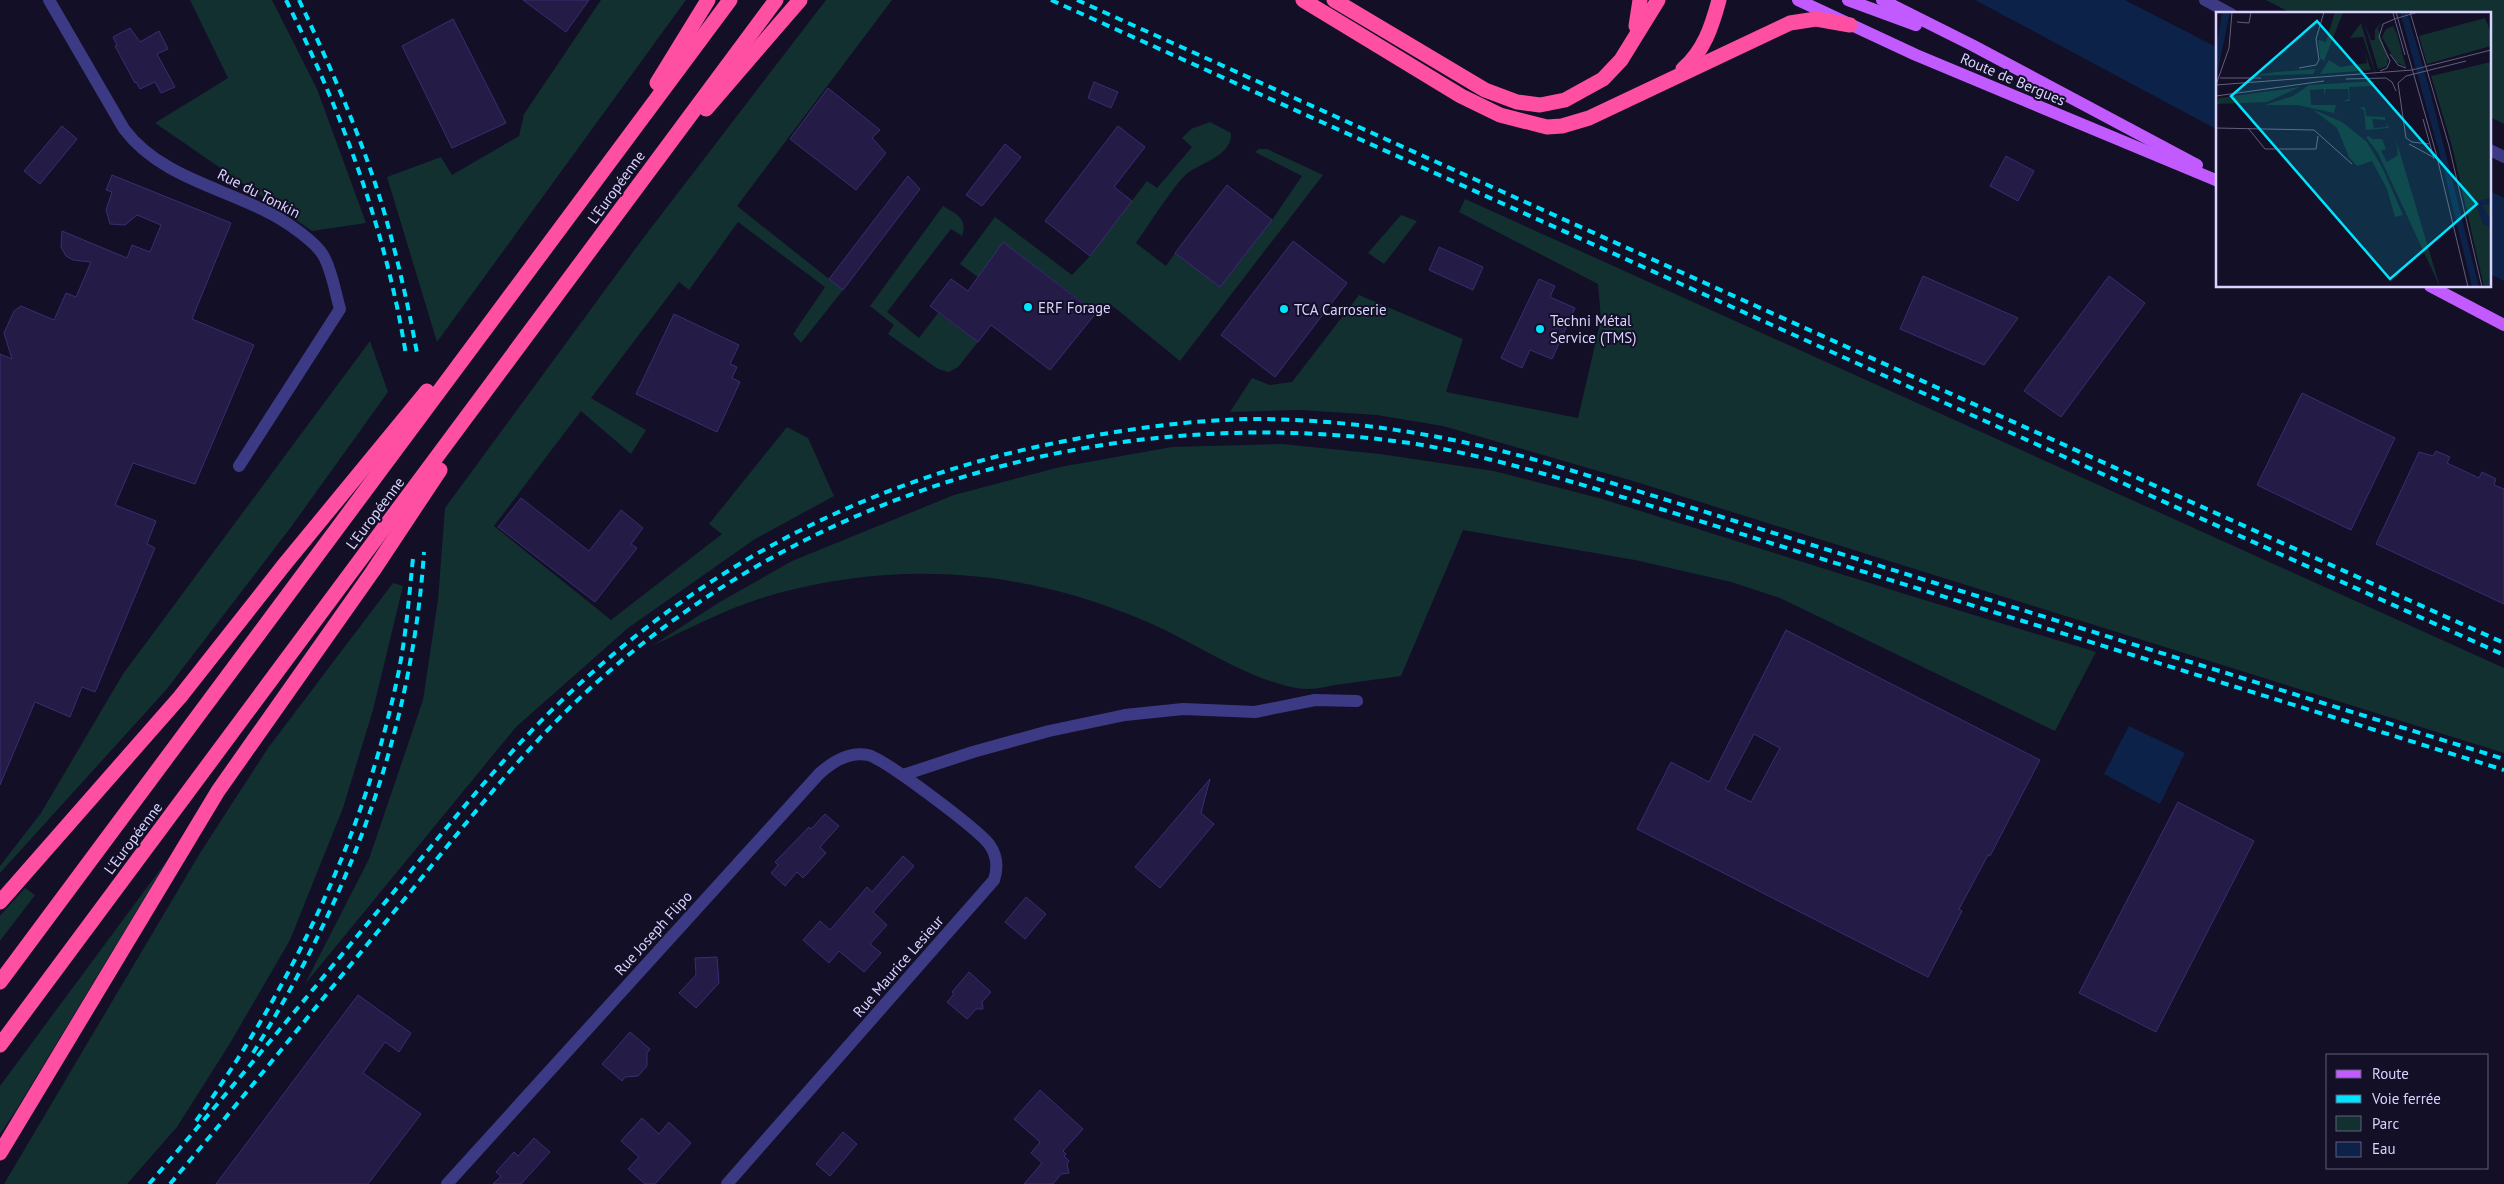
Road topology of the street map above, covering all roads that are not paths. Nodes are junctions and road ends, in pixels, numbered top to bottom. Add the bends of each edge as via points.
1 (49, 0) edge
2 (708, 0) edge
3 (730, 0) edge
4 (776, 0) edge
5 (800, 0) edge
6 (1303, 0) edge
7 (1334, 0) edge
8 (1640, 0) edge
9 (1658, 0) edge
10 (1719, 0) edge
11 (1798, 0) edge
12 (1848, 0) edge
13 (1882, 0) edge
14 (2205, 0) edge
15 (2228, 12) edge
16 (1850, 24) junction
17 (1972, 45) junction
18 (1629, 46) junction
19 (1656, 86) junction
20 (2492, 151) edge
21 (2504, 157) edge
22 (605, 167) junction
23 (2216, 175) edge
24 (2216, 180) edge
25 (638, 187) junction
26 (2434, 288) edge
27 (552, 303) junction
28 (2504, 325) edge
29 (429, 396) junction
30 (239, 466) dead end
31 (1357, 701) dead end
32 (903, 775) junction
33 (0, 902) edge
34 (0, 982) edge
35 (0, 1045) edge
36 (0, 1153) edge
37 (447, 1184) edge
38 (727, 1184) edge

1 - 30 street, Rue du Tonkin via 124,128 138,144 170,167 290,225 317,247 327,264 340,309
2 - 22 highway
3 - 22 highway, L'Européenne
4 - 25 highway, L'Européenne
5 - 25 highway
6 - 19 highway via 1462,96 1500,115 1532,125 1555,126 1580,121
7 - 18 highway via 1461,77 1502,97 1528,104 1565,100 1592,87 1613,69
8 - 18 highway
9 - 18 highway
10 - 19 highway via 1708,34 1695,57
11 - 16 main road, Route de Bergues
12 - 17 main road
13 - 17 main road, Route de Bergues
14 - 15 street
16 - 19 highway via 1816,19 1790,23
16 - 24 main road, Route de Bergues via 1970,79
17 - 23 main road, Route de Bergues
20 - 21 street
22 - 29 highway, L'Européenne
25 - 27 highway, L'Européenne
26 - 28 main road
27 - 35 highway, L'Européenne
27 - 36 highway via 218,791
29 - 33 highway via 393,431 180,696
29 - 34 highway, L'Européenne via 394,451
31 - 32 street via 1315,700 1255,712 1176,709 1125,715 1049,731
32 - 37 street, Rue Joseph Flipo via 884,762 860,754 834,762 819,774
32 - 38 street, Rue Maurice Lesieur via 989,844 996,864 994,880

